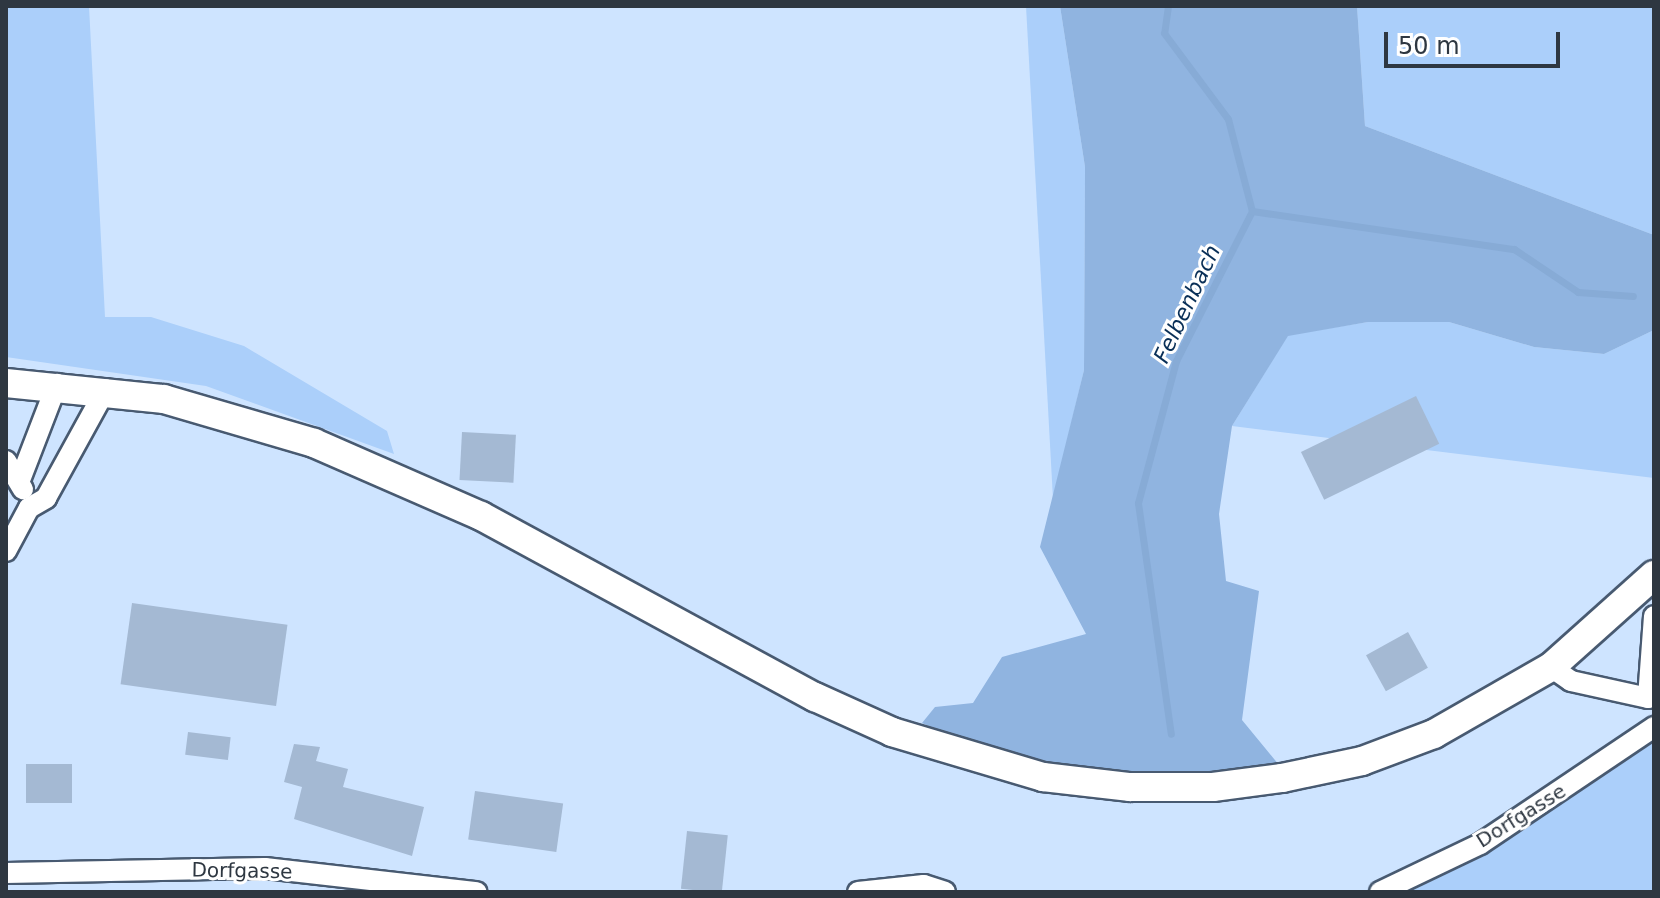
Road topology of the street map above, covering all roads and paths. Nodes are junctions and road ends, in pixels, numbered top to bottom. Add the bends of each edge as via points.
1 (6, 383) edge
2 (57, 384) junction
3 (106, 389) junction
4 (6, 461) edge
5 (20, 480) junction
6 (29, 508) junction
7 (6, 551) edge
8 (1653, 584) edge
9 (1654, 616) edge
10 (1551, 667) junction
11 (1651, 702) edge
12 (1654, 727) edge
13 (6, 873) edge
14 (63, 884) edge
15 (477, 892) edge
16 (858, 892) edge
17 (945, 892) edge
18 (1380, 892) edge

1 - 2 main road
2 - 3 main road
2 - 5 street
3 - 6 street via 46,498
3 - 10 main road via 231,416 396,474 815,697 892,732 1043,777 1130,787 1213,787 1362,761 1434,734
4 - 5 street
5 - 6 street
6 - 7 street
8 - 10 main road
9 - 11 street
10 - 11 street via 1571,681
12 - 18 street, Dorfgasse via 1480,844
13 - 14 street, Dorfgasse
14 - 15 street, Dorfgasse via 265,868
16 - 17 street via 924,885

